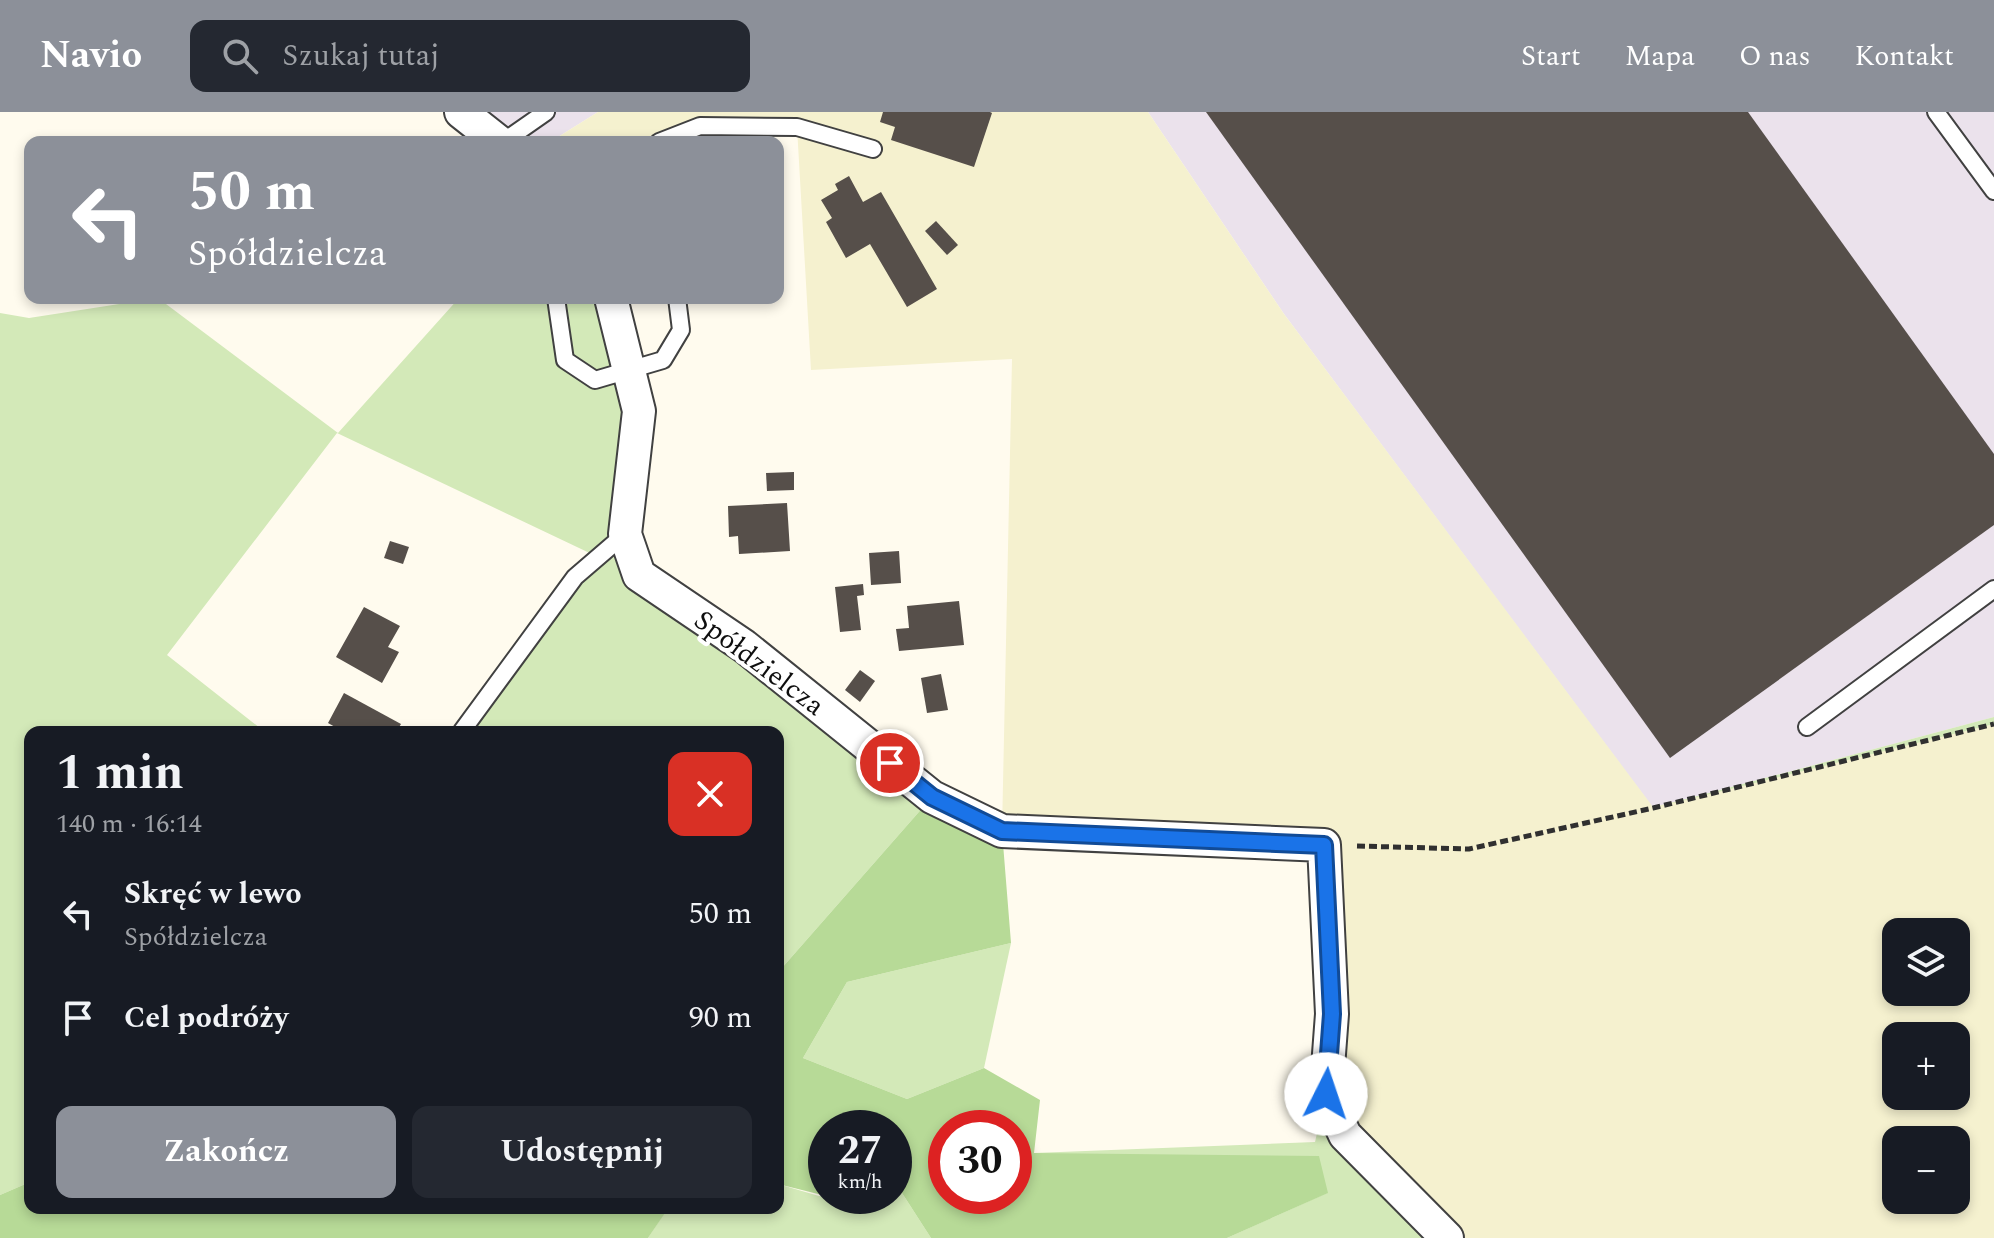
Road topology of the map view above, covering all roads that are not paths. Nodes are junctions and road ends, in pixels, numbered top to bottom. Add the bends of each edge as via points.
1 (546, 112) edge
2 (1936, 112) edge
3 (473, 115) edge
4 (495, 136) edge
5 (510, 136) edge
6 (674, 136) edge
7 (873, 149) dead end
8 (1994, 191) edge
9 (557, 304) edge
10 (613, 304) edge
11 (678, 304) edge
12 (631, 372) junction
13 (625, 534) junction
14 (1994, 589) edge
15 (466, 726) edge
16 (1807, 727) dead end
17 (1447, 1238) edge

1 - 5 lane
2 - 8 lane
3 - 4 street
6 - 7 lane via 700,126 797,127
9 - 12 lane via 565,360 595,380
10 - 12 street, Spółdzielcza
11 - 12 lane via 681,330 663,360
12 - 13 street, Spółdzielcza via 639,411
13 - 15 lane via 575,577
13 - 17 street, Spółdzielcza via 639,575 744,646 932,797 1002,831 1324,845 1332,1014 1326,1094 1345,1135
14 - 16 lane

